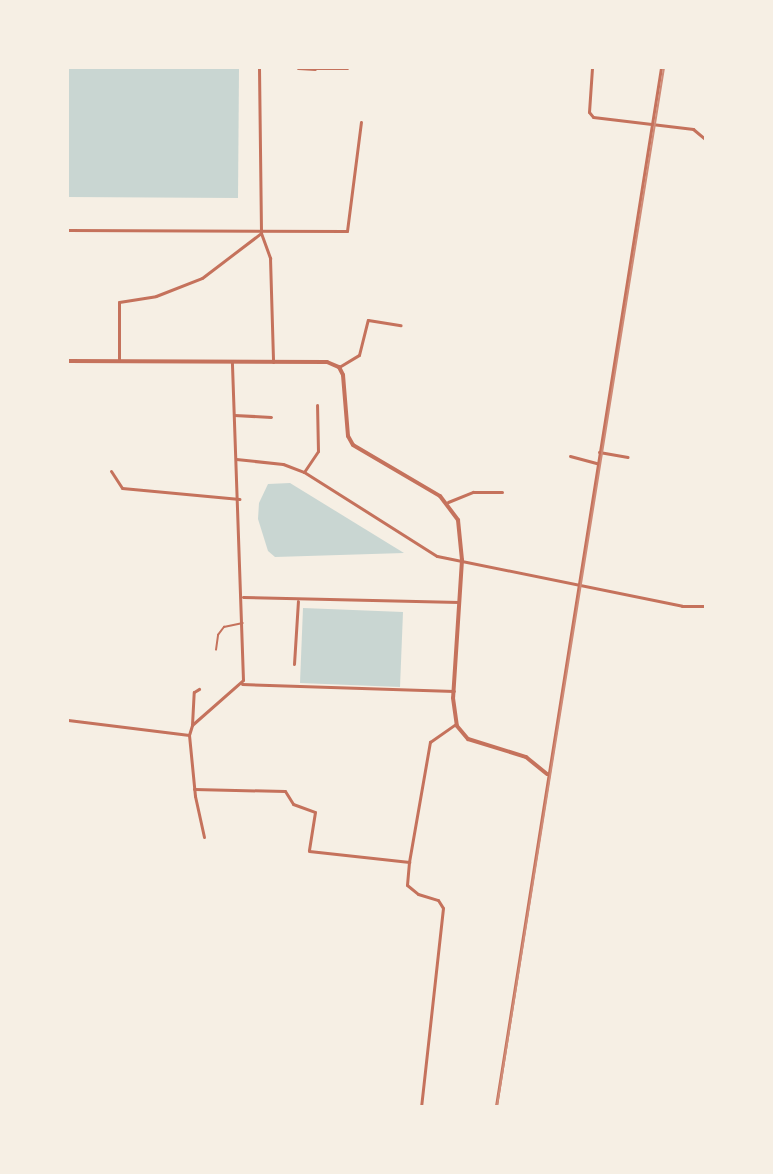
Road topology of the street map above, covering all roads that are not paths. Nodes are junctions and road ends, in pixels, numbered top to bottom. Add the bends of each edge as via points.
1 (259, 68) edge
2 (298, 68) edge
3 (316, 68) edge
4 (347, 68) edge
5 (592, 68) edge
6 (661, 68) edge
7 (361, 122) dead end
8 (652, 124) junction
9 (705, 140) edge
10 (68, 230) edge
11 (261, 233) junction
12 (401, 325) dead end
13 (68, 361) edge
14 (119, 362) junction
15 (232, 362) junction
16 (273, 362) junction
17 (339, 367) junction
18 (317, 405) dead end
19 (234, 415) junction
20 (271, 417) dead end
21 (599, 452) junction
22 (570, 456) dead end
23 (628, 457) dead end
24 (236, 459) junction
25 (597, 463) junction
26 (111, 471) dead end
27 (304, 472) junction
28 (502, 492) dead end
29 (239, 499) junction
30 (448, 502) junction
31 (462, 560) junction
32 (577, 583) junction
33 (243, 597) junction
34 (298, 601) junction
35 (461, 602) junction
36 (705, 606) edge
37 (243, 623) junction
38 (216, 650) dead end
39 (294, 664) dead end
40 (242, 684) junction
41 (199, 689) dead end
42 (454, 691) junction
43 (68, 720) edge
44 (456, 724) junction
45 (192, 725) junction
46 (186, 733) junction
47 (547, 774) junction
48 (194, 789) junction
49 (204, 837) dead end
50 (409, 862) junction
51 (421, 1107) edge
52 (496, 1107) edge

1 - 11 street
2 - 3 street
3 - 4 street
5 - 8 street via 590,114
6 - 8 street
7 - 11 street via 348,230
8 - 9 street via 693,129
8 - 21 street
10 - 11 street
11 - 14 street via 202,278 156,296 119,302
11 - 16 street via 270,258
12 - 17 street via 368,320 359,355
13 - 14 street
14 - 15 street
15 - 16 street
15 - 19 street
16 - 17 street via 327,362
17 - 30 street via 348,436 353,446
18 - 27 street via 318,451
19 - 20 street
19 - 24 street
21 - 23 street
21 - 25 street
22 - 25 street
24 - 27 street
24 - 29 street
25 - 32 street
26 - 29 street via 122,488
27 - 31 street via 437,556
28 - 30 street via 473,492
29 - 33 street
30 - 31 street via 458,520
31 - 32 street
31 - 35 street
32 - 36 street via 682,606
32 - 47 street
33 - 34 street
33 - 37 street
34 - 35 street
34 - 39 street
35 - 42 street
37 - 38 lane via 224,627 218,635
37 - 40 street
40 - 42 street
40 - 45 street
41 - 45 street via 194,692
42 - 44 street
43 - 46 street
44 - 47 street via 468,739 526,757
44 - 50 street via 430,742
45 - 46 street
46 - 48 street
47 - 52 street
48 - 49 street
48 - 50 street via 285,791 293,804 315,812 309,851
50 - 51 street via 407,885 418,894 438,900 443,908

